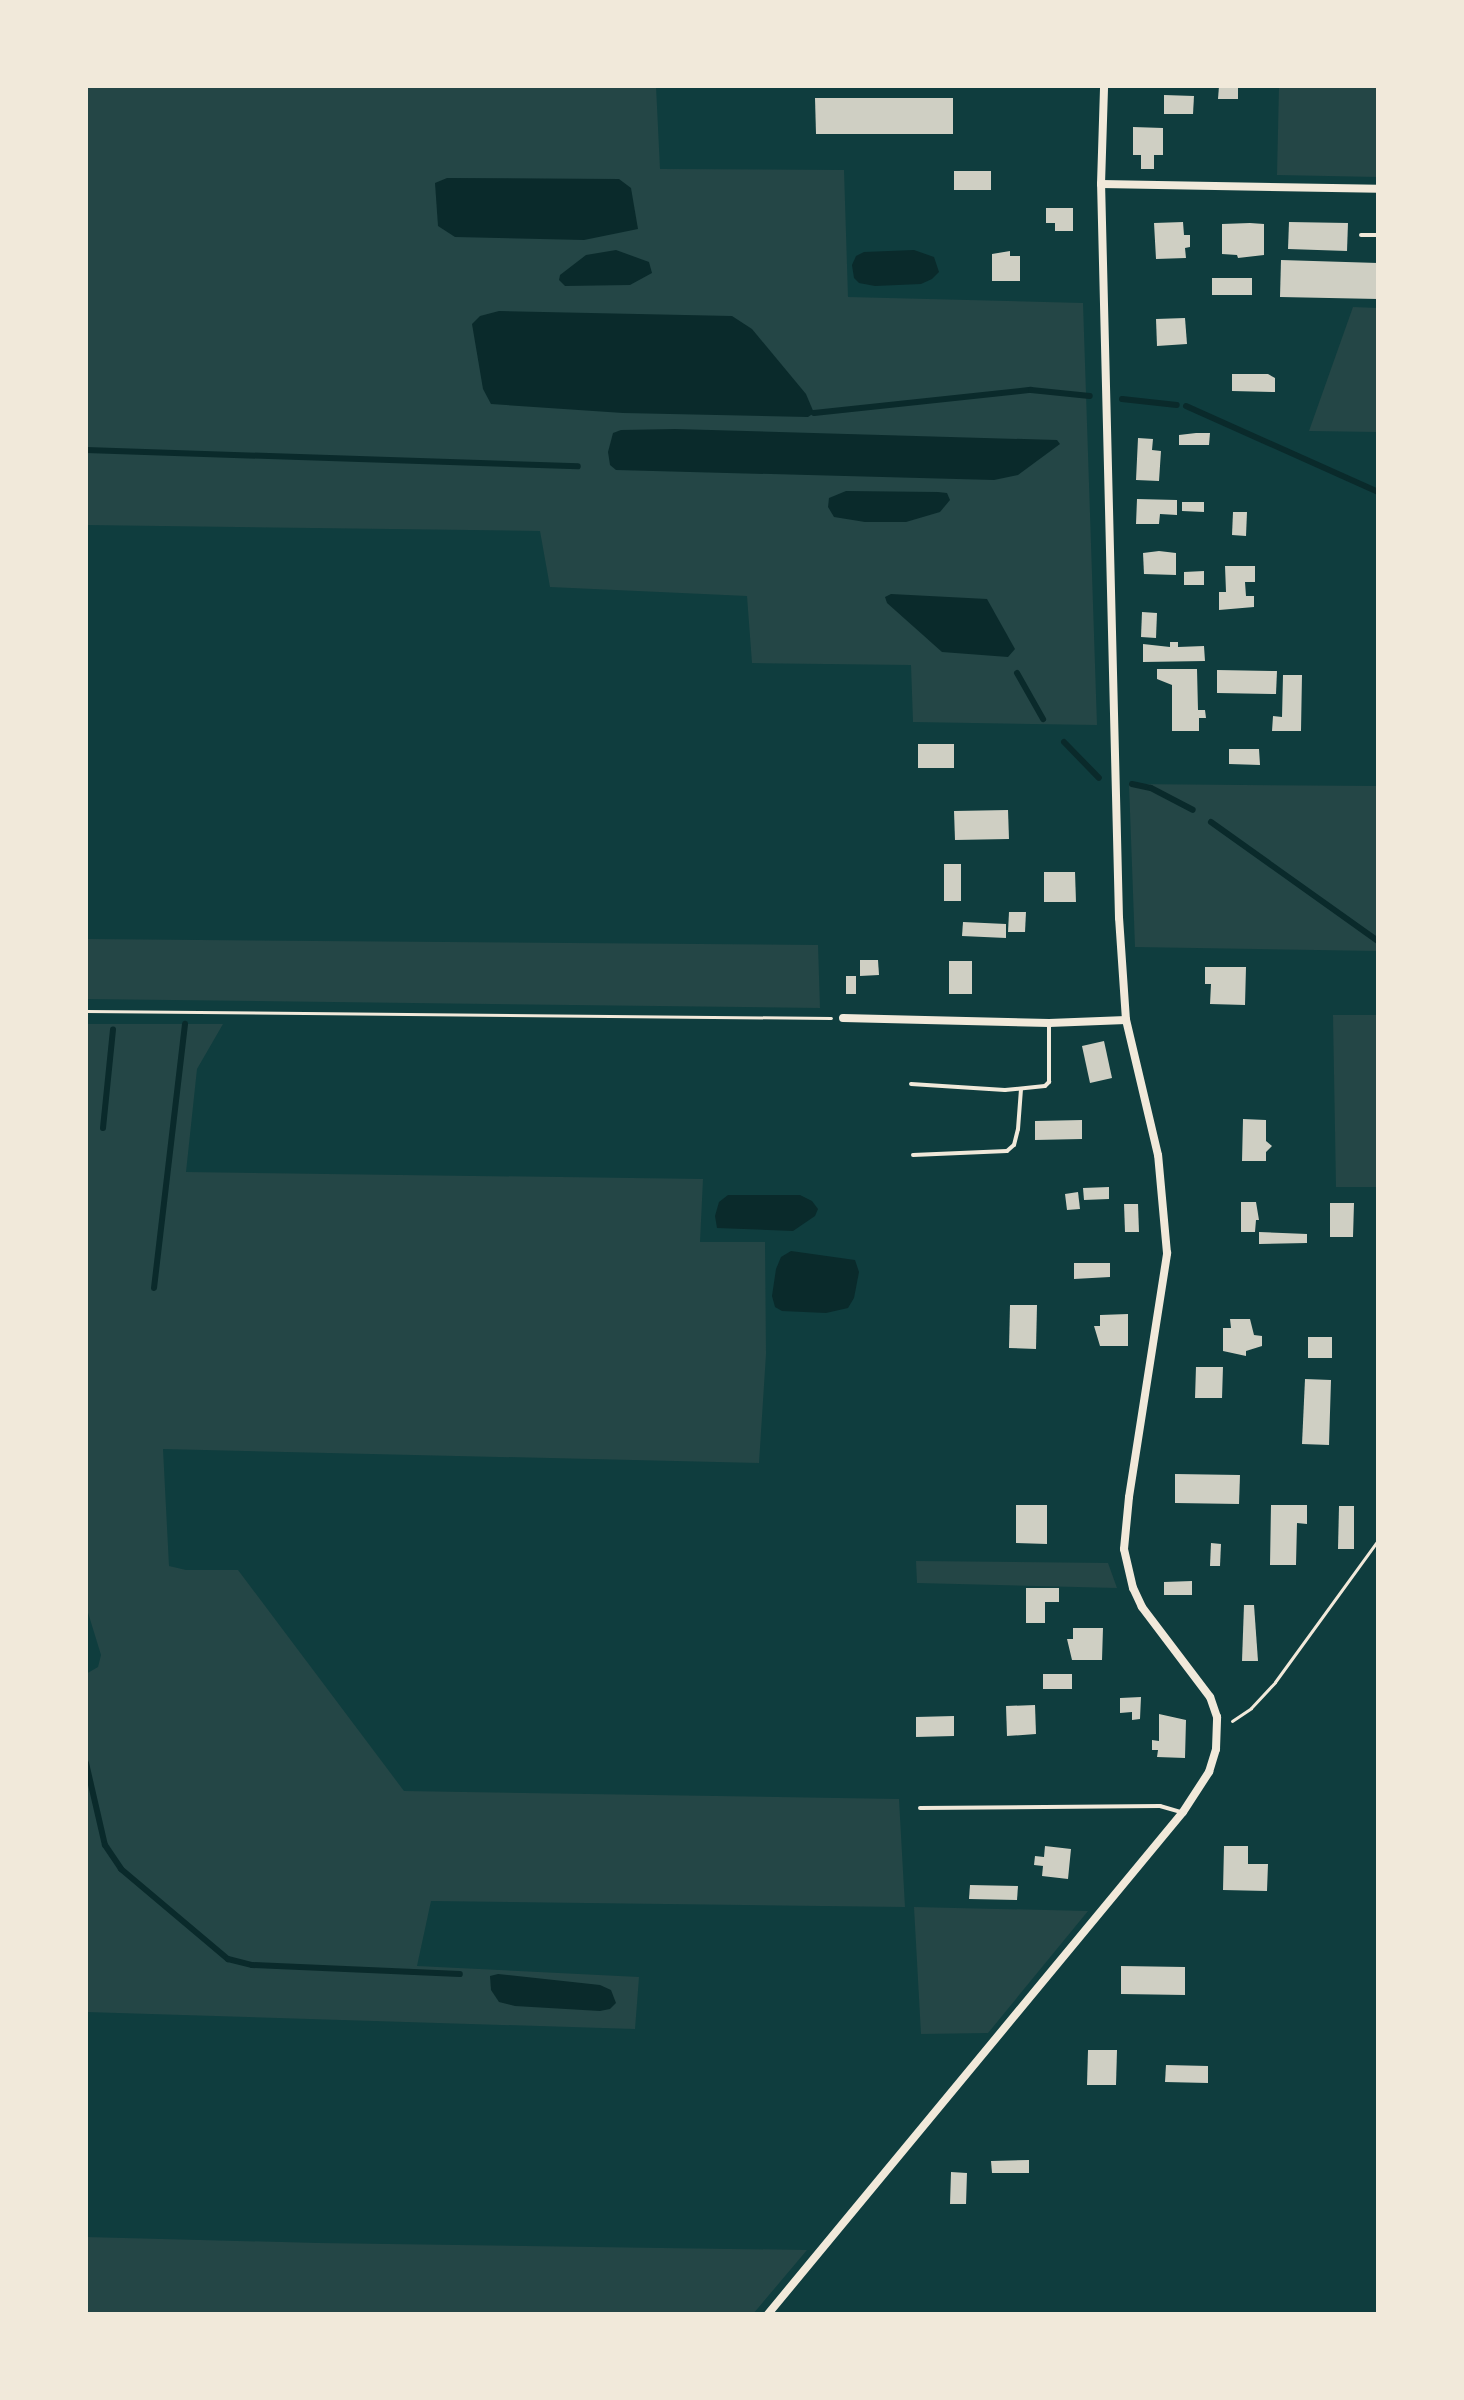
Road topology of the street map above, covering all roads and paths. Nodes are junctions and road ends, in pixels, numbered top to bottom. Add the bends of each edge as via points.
1 (1104, 86) edge
2 (1101, 184) junction
3 (1378, 189) edge
4 (1361, 235) dead end
5 (1378, 235) edge
6 (86, 1011) edge
7 (843, 1018) joint
8 (1126, 1020) junction
9 (1049, 1023) junction
10 (911, 1084) dead end
11 (1021, 1089) junction
12 (913, 1155) dead end
13 (1378, 1540) edge
14 (1217, 1727) junction
15 (920, 1808) dead end
16 (1183, 1812) junction
17 (768, 2314) edge

1 - 2 street
2 - 3 street
2 - 8 street
4 - 5 lane
6 - 7 path
7 - 9 street
8 - 9 street
8 - 14 street via 1158,1155 1167,1253 1124,1549 1142,1607 1202,1684
9 - 11 lane via 1049,1082
10 - 11 lane
11 - 12 lane via 1018,1129 1007,1151
13 - 14 path via 1275,1682 1251,1708
14 - 16 street via 1209,1772
15 - 16 lane via 1160,1806
16 - 17 street

